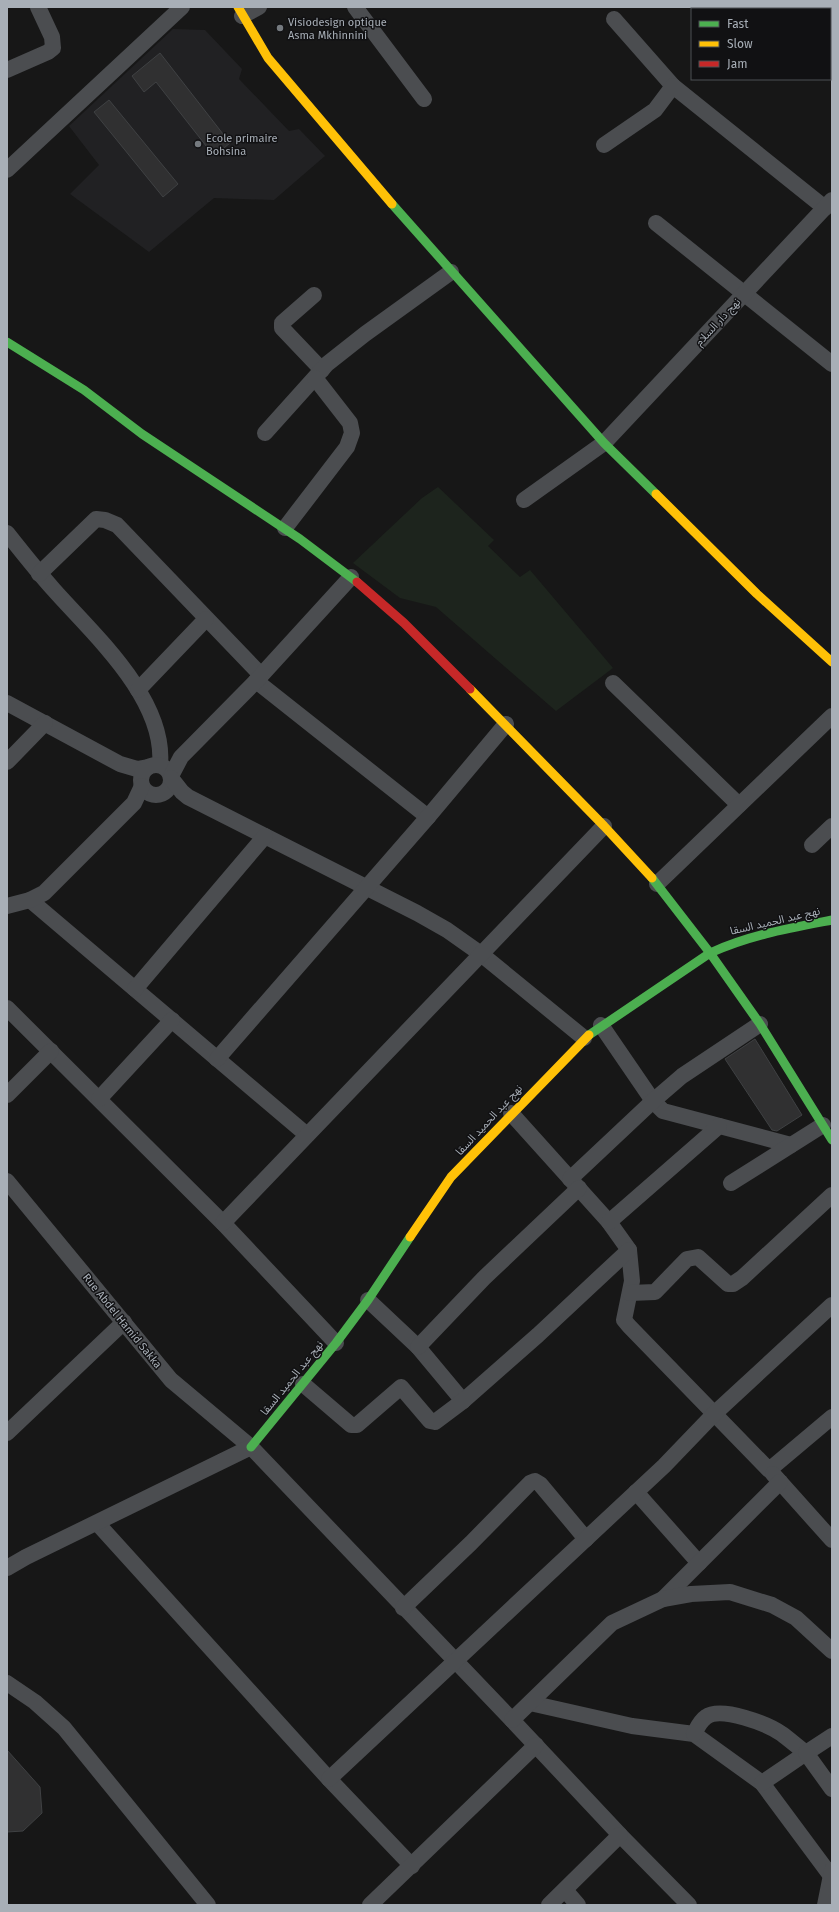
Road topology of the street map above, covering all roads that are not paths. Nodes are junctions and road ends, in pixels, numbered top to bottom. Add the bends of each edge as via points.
1 (38, 7) edge
2 (182, 7) edge
3 (260, 7) edge
4 (355, 7) edge
5 (240, 12) edge
6 (614, 18) dead end
7 (7, 70) edge
8 (673, 86) junction
9 (424, 99) dead end
10 (604, 145) dead end
11 (7, 170) edge
12 (828, 204) edge
13 (656, 223) dead end
14 (451, 272) junction
15 (314, 295) dead end
16 (744, 295) junction
17 (7, 342) edge
18 (831, 362) edge
19 (318, 374) junction
20 (265, 433) dead end
21 (604, 443) junction
22 (524, 500) dead end
23 (285, 528) junction
24 (7, 533) edge
25 (39, 574) junction
26 (351, 577) junction
27 (206, 619) junction
28 (832, 662) edge
29 (259, 678) junction
30 (613, 683) dead end
31 (138, 690) junction
32 (7, 703) edge
33 (832, 716) edge
34 (45, 723) junction
35 (506, 724) junction
36 (7, 762) edge
37 (120, 764) junction
38 (162, 771) junction
39 (149, 790) junction
40 (188, 797) junction
41 (739, 805) junction
42 (428, 816) junction
43 (604, 826) junction
44 (832, 826) edge
45 (265, 836) junction
46 (812, 845) dead end
47 (657, 884) junction
48 (366, 887) junction
49 (30, 900) junction
50 (7, 906) edge
51 (832, 920) edge
52 (710, 953) junction
53 (481, 954) junction
54 (135, 989) junction
55 (7, 1008) edge
56 (172, 1020) junction
57 (760, 1024) junction
58 (601, 1026) junction
59 (584, 1038) junction
60 (51, 1051) junction
61 (217, 1059) junction
62 (7, 1096) edge
63 (99, 1099) junction
64 (653, 1101) junction
65 (512, 1113) junction
66 (823, 1125) junction
67 (719, 1126) junction
68 (307, 1135) junction
69 (832, 1140) edge
70 (791, 1145) junction
71 (575, 1183) junction
72 (731, 1183) dead end
73 (10, 1190) edge
74 (832, 1195) edge
75 (609, 1222) junction
76 (223, 1223) junction
77 (629, 1250) junction
78 (630, 1293) junction
79 (368, 1300) junction
80 (832, 1305) edge
81 (124, 1322) junction
82 (336, 1343) junction
83 (418, 1346) junction
84 (303, 1384) junction
85 (463, 1401) junction
86 (714, 1414) junction
87 (832, 1417) edge
88 (7, 1433) edge
89 (251, 1448) junction
90 (769, 1470) junction
91 (780, 1482) junction
92 (636, 1492) junction
93 (97, 1523) junction
94 (586, 1539) junction
95 (832, 1540) edge
96 (699, 1562) junction
97 (7, 1568) edge
98 (663, 1599) junction
99 (404, 1608) junction
100 (832, 1650) edge
101 (456, 1661) junction
102 (7, 1683) edge
103 (530, 1703) junction
104 (512, 1720) junction
105 (694, 1734) junction
106 (832, 1736) edge
107 (536, 1745) junction
108 (806, 1753) junction
109 (328, 1779) junction
110 (762, 1783) junction
111 (832, 1789) edge
112 (620, 1835) junction
113 (412, 1866) junction
114 (832, 1873) edge
115 (565, 1890) junction
116 (374, 1904) edge
117 (208, 1905) edge
118 (549, 1905) edge
119 (578, 1905) edge
120 (689, 1905) edge
121 (825, 1905) edge

1 - 7 street via 52,37 52,48
2 - 11 street
3 - 5 street
4 - 9 street
5 - 14 street via 268,58 298,95
6 - 8 street
8 - 10 street via 654,110
8 - 12 street
12 - 16 street, نهج دار السلام
13 - 16 street
14 - 19 street via 365,334
14 - 21 street
15 - 19 street via 282,323 282,328
16 - 18 street
16 - 21 street, نهج دار السلام
17 - 23 street via 84,390 142,434
19 - 20 street
19 - 23 street via 350,423 352,433 347,447
21 - 22 street, نهج دار السلام
21 - 28 street via 756,594
23 - 26 street
24 - 25 street
25 - 27 street via 96,519 105,520 117,525
25 - 31 street via 109,651
26 - 29 street
26 - 35 street via 404,623
27 - 29 street
27 - 31 street
29 - 38 street via 181,757
29 - 42 street
30 - 41 street
31 - 38 street via 159,736
32 - 34 street
33 - 41 street
34 - 36 street
34 - 37 street
35 - 42 street
35 - 43 street
37 - 38 street
37 - 39 street
38 - 39 street via 142,776
38 - 39 street via 169,787
38 - 40 street
39 - 40 street
39 - 49 street via 44,893
40 - 45 street
41 - 47 street
42 - 48 street
43 - 47 street
43 - 53 street
44 - 46 street
45 - 48 street
45 - 54 street
47 - 52 street
48 - 53 street via 441,927
48 - 61 street
49 - 50 street
49 - 54 street
51 - 52 street, نهج عبد الحميد السقا via 744,938
52 - 57 street
52 - 58 street, نهج عبد الحميد السقا
53 - 59 street
53 - 68 street
54 - 56 street
55 - 60 street
56 - 61 street
56 - 63 street
57 - 64 street via 682,1076
57 - 66 street
58 - 59 street, نهج عبد الحميد السقا
58 - 64 street
59 - 65 street, نهج عبد الحميد السقا
60 - 62 street
60 - 63 street
61 - 68 street
63 - 76 street
64 - 67 street via 663,1111
64 - 71 street
65 - 71 street
65 - 79 street, نهج عبد الحميد السقا via 452,1177
66 - 69 street
66 - 70 street
67 - 70 street
67 - 75 street
68 - 76 street
70 - 72 street
71 - 75 street
71 - 83 street
73 - 81 street, Rue Abdel Hamid Sakka
74 - 78 street via 733,1284 728,1284 698,1257 693,1257 687,1259 655,1292
75 - 77 street
76 - 82 street
77 - 78 street via 632,1282
77 - 85 street
78 - 86 street via 624,1320
79 - 82 street, نهج عبد الحميد السقا
79 - 83 street
80 - 86 street
81 - 88 street
81 - 89 street, Rue Abdel Hamid Sakka via 171,1380
82 - 84 street, نهج عبد الحميد السقا
83 - 85 street
84 - 85 street via 351,1426 401,1387 430,1421 435,1422
84 - 89 street, نهج عبد الحميد السقا
86 - 90 street
86 - 92 street
87 - 90 street
89 - 93 street
89 - 99 street, Rue Abdel Hamid Sakka
90 - 91 street
91 - 95 street
91 - 96 street
92 - 94 street
92 - 96 street
93 - 97 street
93 - 109 street
94 - 99 street via 535,1481 530,1483
94 - 101 street
96 - 98 street
98 - 100 street via 691,1594 730,1592 772,1605 796,1618
98 - 103 street via 612,1623
99 - 101 street, Rue Abdel Hamid Sakka
101 - 104 street, Rue Abdel Hamid Sakka
101 - 109 street
102 - 117 street via 35,1702 64,1728
103 - 104 street
103 - 105 street via 632,1726
104 - 107 street, Rue Abdel Hamid Sakka
105 - 108 street via 697,1726 707,1716 722,1713 753,1720 781,1733
105 - 110 street
106 - 108 street
107 - 112 street, Rue Abdel Hamid Sakka
107 - 113 street
108 - 110 street
108 - 111 street
109 - 113 street
110 - 114 street
112 - 115 street
112 - 120 street, Rue Abdel Hamid Sakka
113 - 116 street
114 - 121 street
115 - 118 street
115 - 119 street

